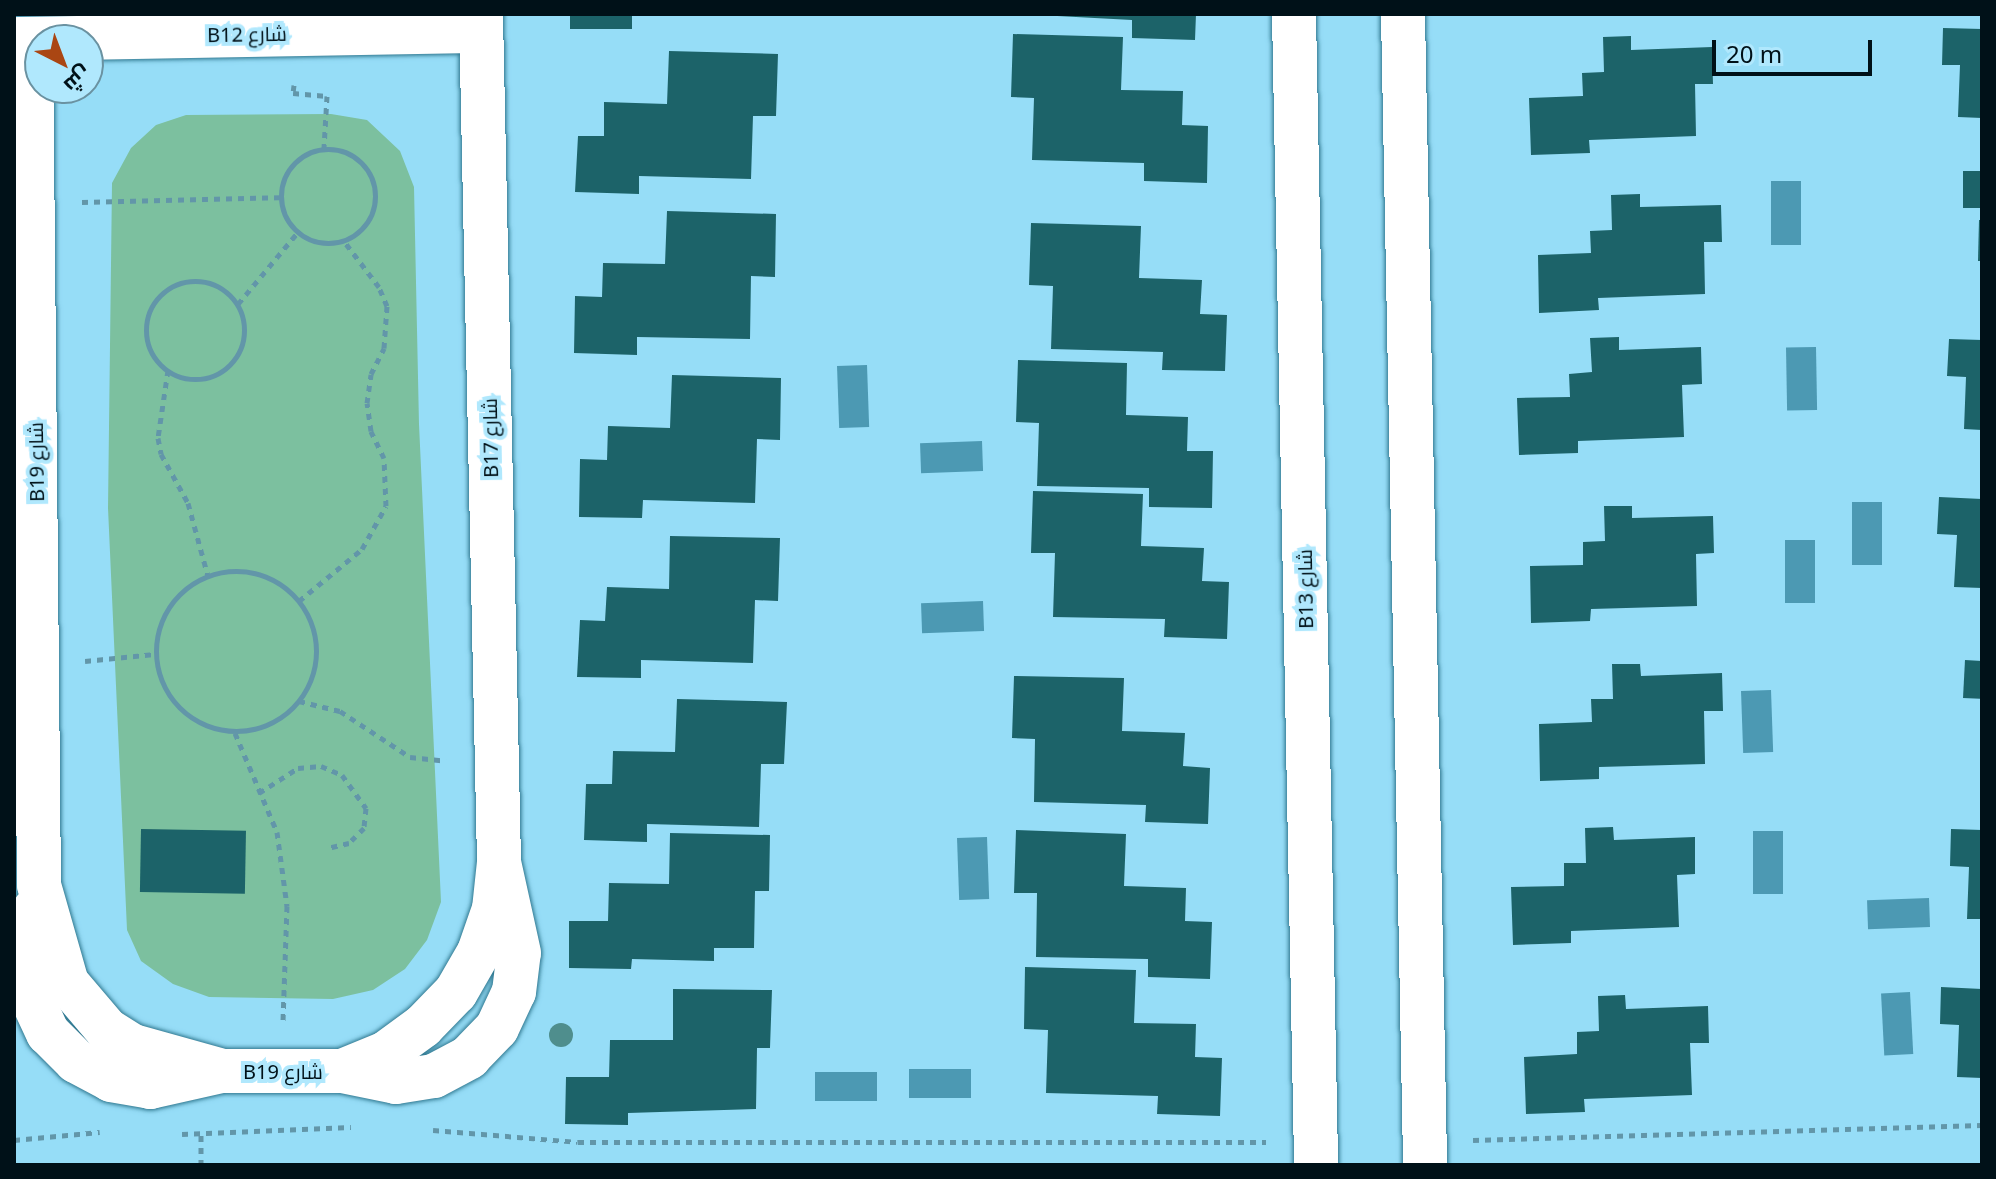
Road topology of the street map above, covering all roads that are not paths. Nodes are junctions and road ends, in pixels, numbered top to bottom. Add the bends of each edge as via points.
1 (1294, 14) edge
2 (1403, 14) edge
3 (481, 22) edge
4 (23, 39) edge
5 (342, 1071) joint
6 (1316, 1154) edge
7 (1424, 1154) edge

1 - 6 street, B13 شارع
2 - 7 street
3 - 4 street, B12 شارع via 303,33
3 - 5 street, B17 شارع via 499,862 519,953 514,992 497,1028 469,1057 434,1076 396,1082
4 - 5 street, B19 شارع via 33,204 39,885 56,955 85,1008 133,1046 223,1071

